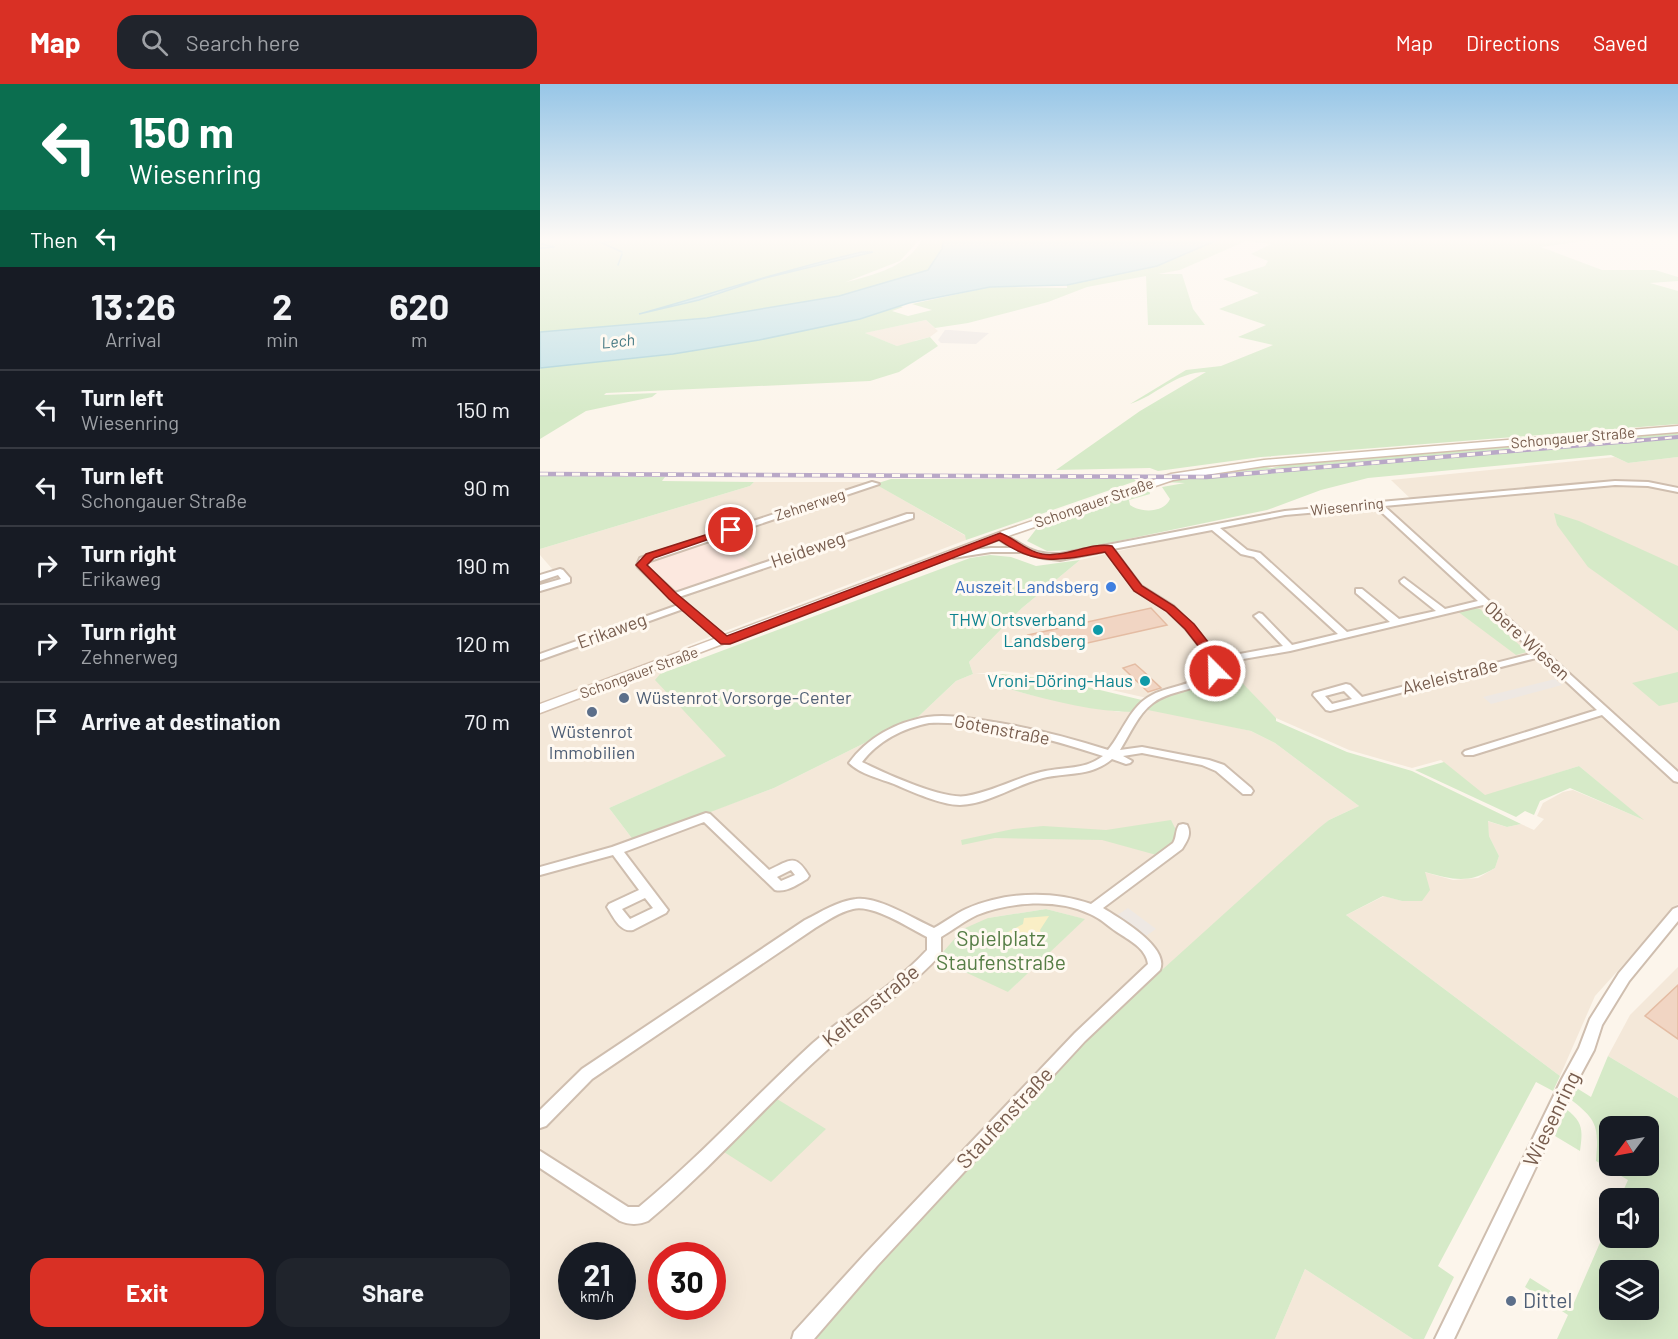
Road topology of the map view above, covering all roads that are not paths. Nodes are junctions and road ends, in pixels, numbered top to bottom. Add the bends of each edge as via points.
1 (1678, 429) edge
2 (1678, 483) edge
3 (875, 484) dead end
4 (1668, 487) junction
5 (1678, 490) edge
6 (1376, 504) junction
7 (909, 516) dead end
8 (1213, 526) junction
9 (1000, 536) junction
10 (1108, 548) junction
11 (1021, 550) junction
12 (953, 555) junction
13 (540, 578) edge
14 (1404, 581) dead end
15 (540, 588) edge
16 (1359, 591) dead end
17 (673, 596) junction
18 (1484, 602) junction
19 (683, 606) junction
20 (1442, 611) junction
21 (1259, 616) dead end
22 (1396, 622) junction
23 (1345, 634) junction
24 (725, 641) junction
25 (1290, 648) junction
26 (1541, 654) junction
27 (540, 657) edge
28 (1216, 661) junction
29 (1359, 700) dead end
30 (540, 709) edge
31 (1604, 711) junction
32 (1469, 753) dead end
33 (1112, 754) junction
34 (1126, 761) dead end
35 (1678, 778) edge
36 (1247, 791) dead end
37 (1183, 828) dead end
38 (616, 850) junction
39 (540, 871) edge
40 (767, 876) dead end
41 (647, 891) dead end
42 (1093, 909) junction
43 (1678, 912) edge
44 (934, 934) junction
45 (540, 1121) edge
46 (540, 1159) edge
47 (801, 1339) edge
48 (1444, 1339) edge

1 - 9 main road, Schongauer Straße via 1218,468 1149,483
2 - 4 street
3 - 17 street, Zehnerweg via 643,560 641,565
4 - 5 street, Wiesenring
4 - 6 street, Wiesenring via 1615,483
6 - 8 street, Wiesenring via 1285,513
6 - 18 street, Obere Wiesen
7 - 17 street, Heideweg
8 - 10 street, Wiesenring
8 - 23 street via 1244,552 1257,555
9 - 11 street, Wiesenring
9 - 12 main road, Schongauer Straße
10 - 11 street, Wiesenring via 1060,557 1041,557
10 - 28 street via 1138,588 1170,608
11 - 12 street, Wiesenring
12 - 24 main road, Schongauer Straße
13 - 15 street via 560,572 567,580
14 - 20 street
16 - 22 street
17 - 19 street
18 - 20 street
18 - 26 street, Obere Wiesen
19 - 24 street
19 - 27 street, Erikaweg
20 - 22 street
21 - 25 street
22 - 23 street
23 - 25 street
24 - 30 main road, Schongauer Straße
25 - 28 street
26 - 29 street, Akeleistraße
26 - 31 street, Obere Wiesen
28 - 33 street, Gotenstraße via 1215,671 1207,679 1162,692 1149,700
31 - 32 street
31 - 35 street, Obere Wiesen
33 - 33 street, Gotenstraße via 1098,766 1045,774 957,801 855,763 862,752 910,723 954,718
33 - 34 street, Gotenstraße
33 - 36 street, Gotenstraße via 1142,750 1205,762 1220,768
37 - 42 street via 1183,837 1172,851
38 - 39 street
38 - 40 street via 706,818
38 - 41 street
42 - 44 street, Staufenstraße via 1045,899 1004,903 972,912
42 - 47 street, Staufenstraße via 1148,948 1155,966 1104,1012
43 - 48 street, Wiesenring via 1624,976 1595,1023 1587,1050
44 - 45 street via 859,903 834,912 587,1074
44 - 46 street, Keltenstraße via 934,952 916,973 821,1046 642,1215 626,1215

